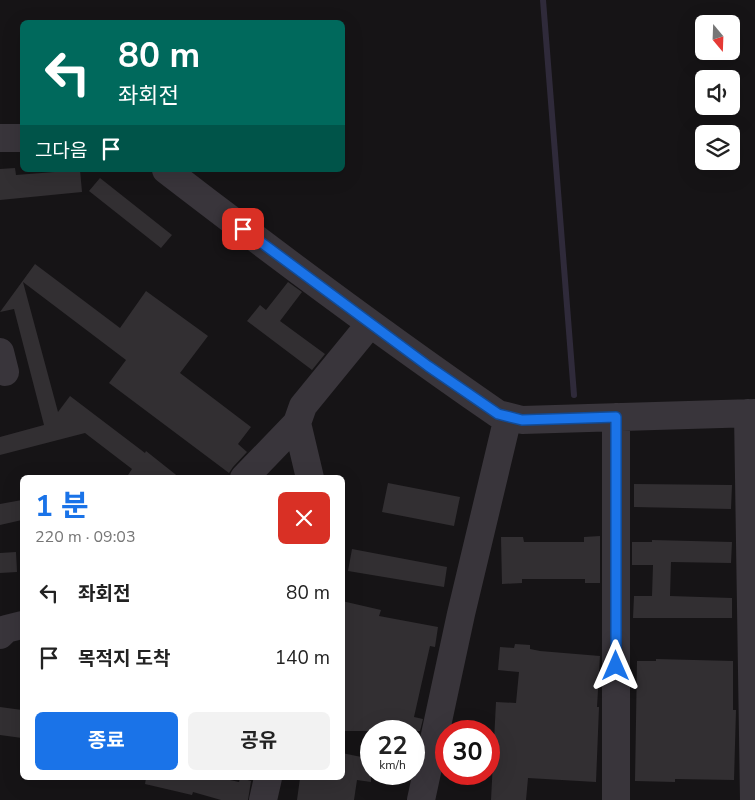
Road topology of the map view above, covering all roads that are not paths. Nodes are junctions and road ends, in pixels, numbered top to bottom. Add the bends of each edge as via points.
1 (0, 138) edge
2 (20, 138) edge
3 (169, 172) edge
4 (370, 324) junction
5 (752, 413) edge
6 (508, 416) junction
7 (616, 417) junction
8 (298, 422) junction
9 (247, 475) edge
10 (309, 475) edge
11 (20, 626) edge
12 (0, 634) edge
13 (268, 780) edge
14 (263, 800) edge
15 (421, 800) edge
16 (616, 800) edge
17 (754, 800) edge

1 - 2 street
3 - 4 street
4 - 6 street via 498,414
4 - 8 street via 303,406
5 - 7 street
5 - 17 street
6 - 7 street via 522,420
6 - 15 street
7 - 16 street
8 - 9 street
8 - 10 street
11 - 12 street via 6,629
13 - 14 street

